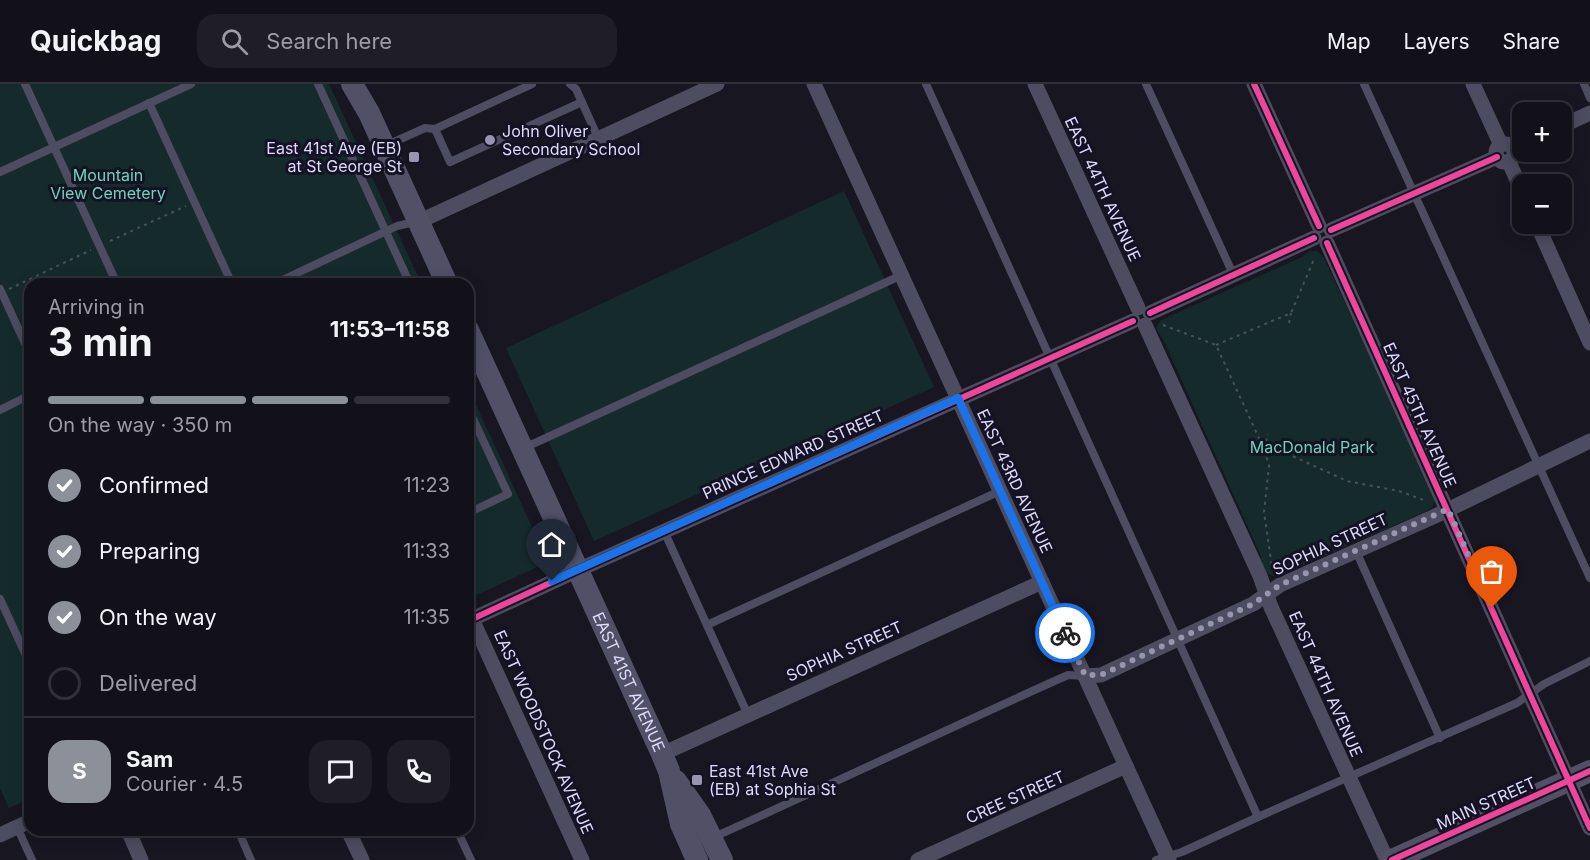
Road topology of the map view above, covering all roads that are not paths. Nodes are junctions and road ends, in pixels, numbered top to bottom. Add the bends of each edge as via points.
1 (25, 84) edge
2 (318, 84) edge
3 (352, 84) edge
4 (359, 84) edge
5 (532, 84) edge
6 (570, 84) edge
7 (717, 84) edge
8 (814, 84) edge
9 (926, 84) edge
10 (1035, 84) edge
11 (1146, 84) edge
12 (1254, 84) edge
13 (1364, 84) edge
14 (1473, 84) edge
15 (1584, 84) edge
16 (186, 85) edge
17 (1590, 98) edge
18 (582, 102) junction
19 (149, 103) junction
20 (369, 113) junction
21 (1590, 113) edge
22 (1572, 121) edge
23 (435, 129) junction
24 (598, 138) junction
25 (384, 146) junction
26 (54, 147) junction
27 (1509, 152) edge
28 (0, 172) edge
29 (1516, 174) edge
30 (1414, 193) junction
31 (418, 222) junction
32 (386, 231) junction
33 (1323, 234) junction
34 (1541, 234) edge
35 (1233, 274) junction
36 (902, 275) junction
37 (114, 278) edge
38 (229, 278) edge
39 (287, 278) edge
40 (407, 278) edge
41 (444, 278) edge
42 (0, 289) edge
43 (1141, 317) junction
44 (24, 341) edge
45 (474, 343) edge
46 (1590, 343) edge
47 (1050, 358) junction
48 (24, 398) edge
49 (958, 398) junction
50 (0, 410) edge
51 (474, 421) edge
52 (1590, 441) edge
53 (522, 449) junction
54 (1538, 466) junction
55 (1000, 491) junction
56 (1448, 509) junction
57 (474, 510) edge
58 (664, 531) junction
59 (1356, 551) junction
60 (578, 570) junction
61 (1590, 578) edge
62 (1042, 582) junction
63 (1267, 594) junction
64 (0, 599) edge
65 (474, 618) edge
66 (707, 625) junction
67 (474, 629) edge
68 (1178, 639) junction
69 (24, 651) edge
70 (1590, 661) edge
71 (1085, 675) junction
72 (1530, 694) junction
73 (748, 715) junction
74 (1440, 738) junction
75 (665, 763) junction
76 (1126, 766) junction
77 (1590, 771) edge
78 (1348, 777) junction
79 (1569, 781) junction
80 (1258, 817) junction
81 (24, 824) edge
82 (1590, 828) edge
83 (0, 835) edge
84 (27, 836) edge
85 (131, 836) edge
86 (241, 836) edge
87 (351, 836) edge
88 (460, 836) edge
89 (712, 838) junction
90 (1164, 859) edge
91 (32, 860) edge
92 (141, 860) edge
93 (251, 860) edge
94 (362, 860) edge
95 (471, 860) edge
96 (582, 860) edge
97 (697, 860) edge
98 (722, 860) edge
99 (918, 860) edge
100 (1387, 860) edge
101 (1392, 860) edge

1 - 26 lane
2 - 32 lane
3 - 20 main road
4 - 20 main road
5 - 23 lane
6 - 18 lane
7 - 24 street
8 - 36 street, EAST 43RD AVENUE
9 - 47 lane
10 - 43 street, EAST 44TH AVENUE
11 - 35 lane
12 - 33 street, EAST 45TH AVENUE
13 - 30 lane
14 - 27 street
15 - 17 lane
16 - 19 lane
18 - 23 lane via 450,162
18 - 24 lane
19 - 26 lane
19 - 38 lane
20 - 25 main road
21 - 22 street
23 - 25 lane via 425,129
24 - 31 street
25 - 31 main road
26 - 28 lane
26 - 37 lane
27 - 29 street
27 - 30 street, PRINCE EDWARD STREET
30 - 33 street, PRINCE EDWARD STREET
30 - 54 lane
31 - 32 lane
31 - 41 main road
32 - 39 lane
32 - 40 lane
33 - 35 street, PRINCE EDWARD STREET
33 - 56 street, EAST 45TH AVENUE
34 - 46 street
35 - 43 street, PRINCE EDWARD STREET
36 - 49 street, EAST 43RD AVENUE
36 - 53 lane
42 - 44 lane
43 - 47 street, PRINCE EDWARD STREET
43 - 63 street, EAST 44TH AVENUE
45 - 53 main road, EAST 41ST AVENUE
47 - 49 street, PRINCE EDWARD STREET
47 - 68 lane
48 - 50 lane
49 - 55 street, EAST 43RD AVENUE
49 - 58 street, PRINCE EDWARD STREET
51 - 57 lane via 508,494
52 - 54 street, SOPHIA STREET
53 - 60 main road, EAST 41ST AVENUE
54 - 56 street, SOPHIA STREET
54 - 61 lane
55 - 62 street, EAST 43RD AVENUE
55 - 66 lane
56 - 59 street, SOPHIA STREET
56 - 72 street, EAST 45TH AVENUE
58 - 60 street, PRINCE EDWARD STREET
58 - 66 lane
59 - 63 street, SOPHIA STREET
59 - 74 lane
60 - 65 street, PRINCE EDWARD STREET
60 - 75 main road, EAST 41ST AVENUE
62 - 71 street, EAST 43RD AVENUE
62 - 73 street, SOPHIA STREET
63 - 68 street, SOPHIA STREET
63 - 78 street, EAST 44TH AVENUE
64 - 69 lane
66 - 73 lane
67 - 96 street, EAST WOODSTOCK AVENUE
68 - 71 street, SOPHIA STREET via 1101,675
68 - 80 lane
70 - 72 lane
71 - 76 street, EAST 43RD AVENUE
71 - 89 lane via 1068,675
72 - 74 lane
72 - 79 street, EAST 45TH AVENUE
73 - 75 street, SOPHIA STREET
74 - 78 lane
75 - 89 main road, EAST 41ST AVENUE
75 - 97 main road, EAST 41ST AVENUE via 681,824
76 - 90 street, EAST 43RD AVENUE
76 - 99 street, CREE STREET
77 - 79 main road, MAIN STREET
78 - 80 lane
78 - 100 street, EAST 44TH AVENUE
79 - 82 street, EAST 45TH AVENUE
79 - 101 main road, MAIN STREET
80 - 90 lane
81 - 83 street
84 - 91 lane
85 - 92 street
86 - 93 lane
87 - 94 street
88 - 95 lane
89 - 98 main road, EAST 41ST AVENUE

